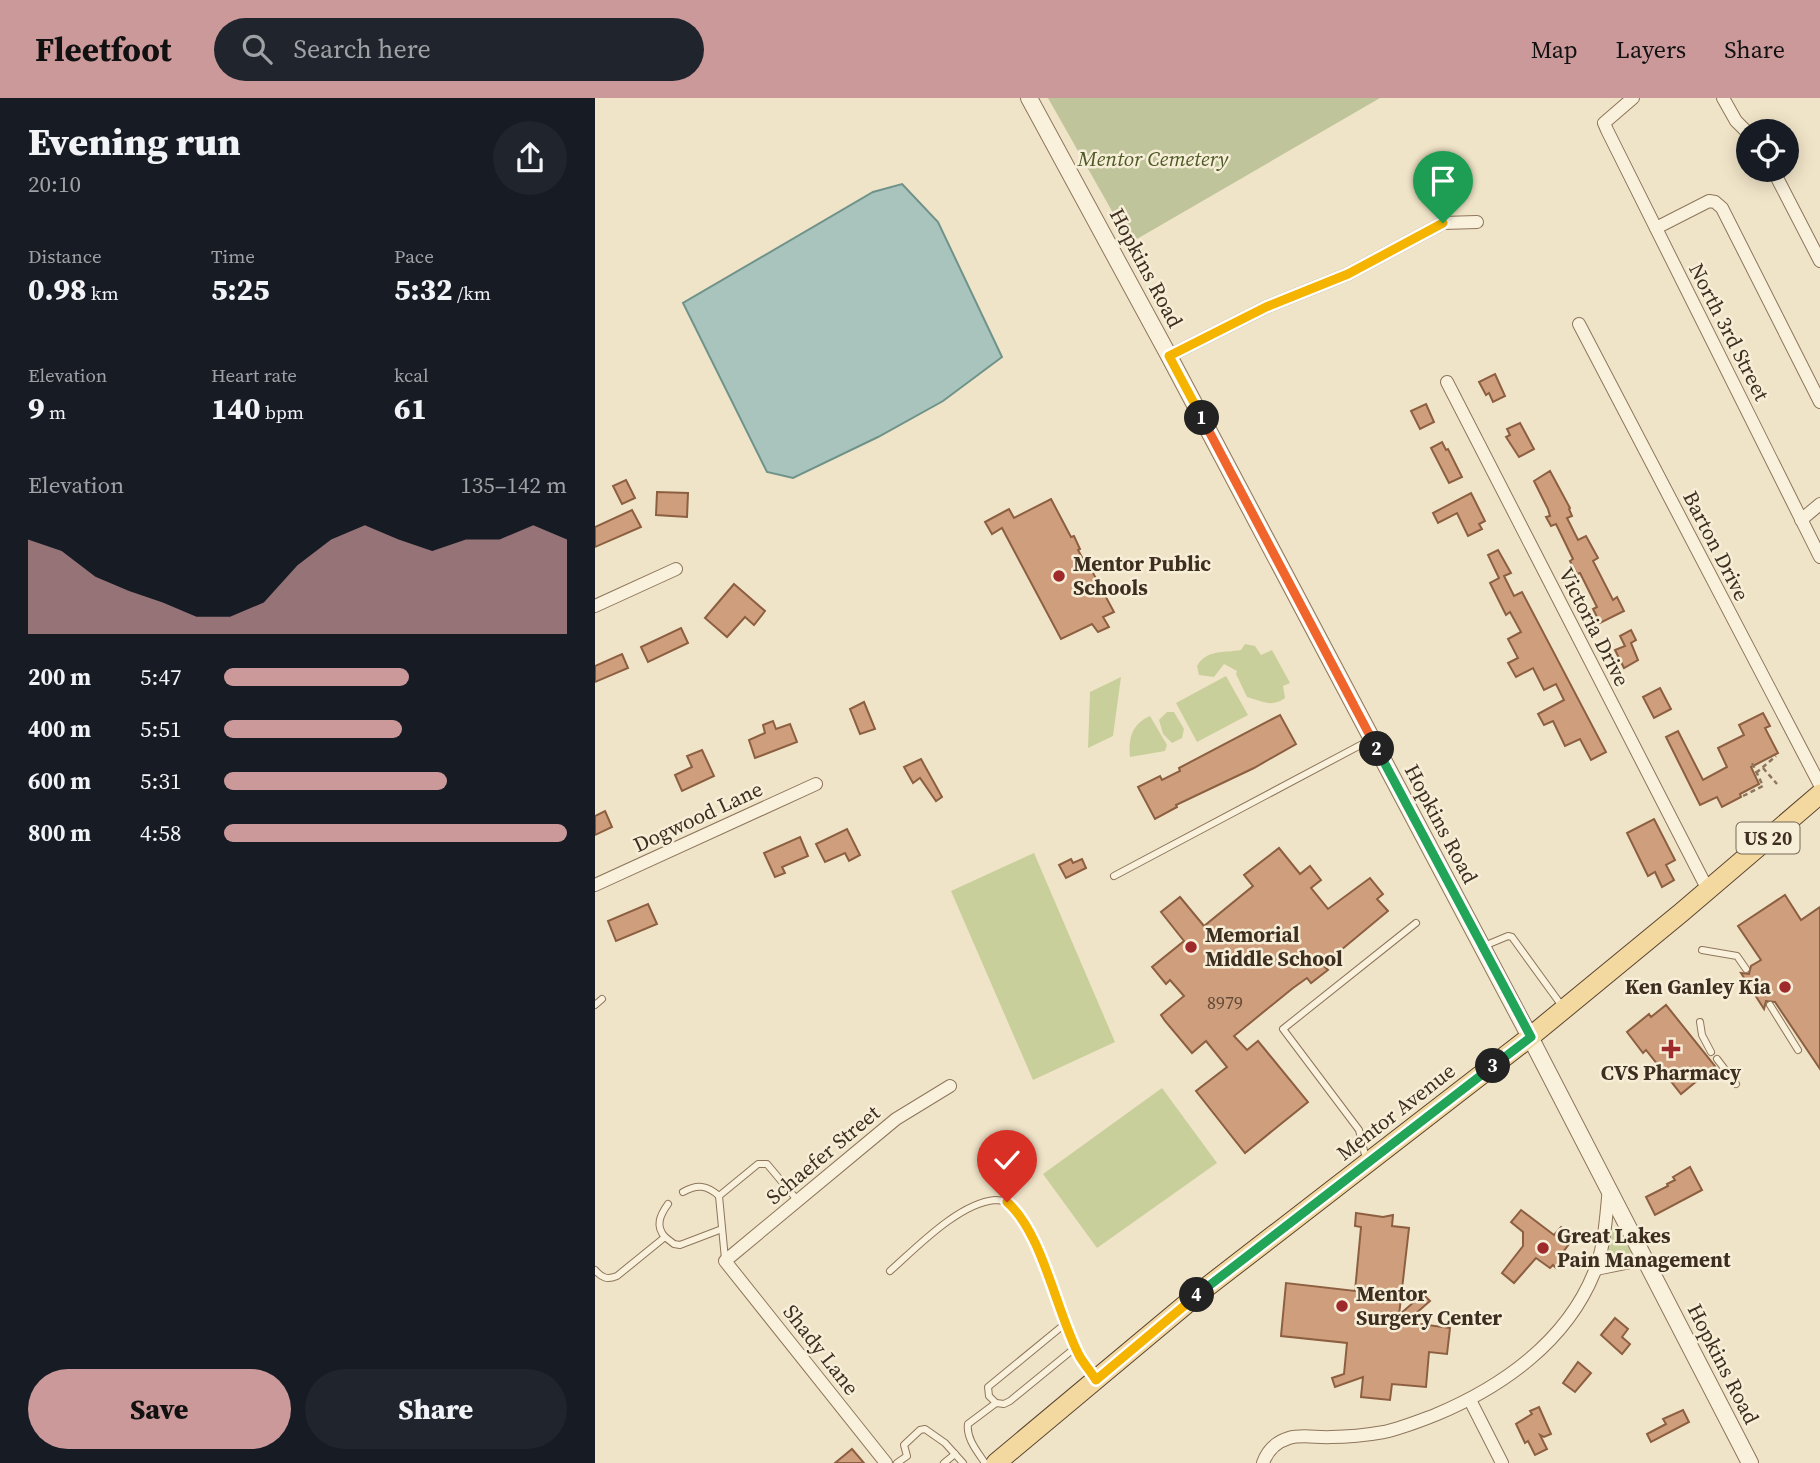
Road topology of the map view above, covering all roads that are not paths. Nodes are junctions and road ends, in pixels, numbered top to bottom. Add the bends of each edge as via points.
1 (1029, 98) edge
2 (1633, 98) edge
3 (1723, 98) edge
4 (1736, 122) edge
5 (1779, 182) edge
6 (1477, 222) dead end
7 (1656, 228) junction
8 (1820, 261) edge
9 (1579, 324) dead end
10 (1169, 356) junction
11 (1447, 382) dead end
12 (1820, 402) edge
13 (1820, 504) edge
14 (1801, 520) junction
15 (1820, 557) edge
16 (676, 569) dead end
17 (595, 606) edge
18 (1372, 739) junction
19 (816, 784) dead end
20 (1820, 785) edge
21 (1820, 794) edge
22 (1114, 876) dead end
23 (595, 885) edge
24 (1708, 890) junction
25 (1416, 923) dead end
26 (1483, 947) junction
27 (1702, 950) dead end
28 (1746, 969) dead end
29 (602, 999) dead end
30 (595, 1005) edge
31 (1770, 1005) dead end
32 (1564, 1009) junction
33 (1700, 1022) dead end
34 (1531, 1037) junction
35 (1798, 1050) dead end
36 (1711, 1052) dead end
37 (1717, 1059) dead end
38 (1736, 1084) dead end
39 (950, 1086) dead end
40 (1367, 1163) junction
41 (1609, 1188) junction
42 (683, 1192) dead end
43 (719, 1196) junction
44 (798, 1201) junction
45 (668, 1204) dead end
46 (722, 1229) junction
47 (665, 1237) junction
48 (1645, 1259) junction
49 (725, 1261) junction
50 (1596, 1269) junction
51 (595, 1270) edge
52 (890, 1271) dead end
53 (1066, 1323) junction
54 (1076, 1348) junction
55 (1096, 1380) junction
56 (1470, 1401) junction
57 (996, 1403) junction
58 (955, 1454) junction
59 (907, 1456) junction
60 (886, 1463) edge
61 (897, 1463) edge
62 (914, 1463) edge
63 (944, 1463) edge
64 (963, 1463) edge
65 (995, 1463) edge
66 (1263, 1463) edge
67 (1502, 1463) edge
68 (1751, 1463) edge

1 - 10 street, Hopkins Road
2 - 7 street, North 3rd Street via 1604,123
3 - 4 street
5 - 8 street
6 - 10 street via 1443,223 1348,274 1266,307
7 - 12 street via 1709,201 1722,208
7 - 14 street, North 3rd Street
9 - 20 street, Barton Drive
10 - 18 street, Hopkins Road
11 - 24 street, Victoria Drive
13 - 14 street
14 - 15 street, North 3rd Street
16 - 17 street
18 - 22 lane
18 - 26 street, Hopkins Road
19 - 23 street, Dogwood Lane
21 - 24 main road, Mentor Avenue / US 20
24 - 32 main road, Mentor Avenue / US 20
25 - 40 lane via 1283,1029 1359,1130
26 - 32 lane via 1512,937
26 - 34 street, Hopkins Road
27 - 28 lane via 1737,956
29 - 30 lane
31 - 35 lane
32 - 34 main road, Mentor Avenue / US 20
33 - 36 lane
34 - 40 main road, Mentor Avenue / US 20
34 - 41 street, Hopkins Road
37 - 38 lane
39 - 44 street, Schaefer Street via 896,1119
40 - 55 main road, Mentor Avenue / US 20
41 - 48 street, Hopkins Road
41 - 50 street
42 - 43 lane via 698,1186
43 - 44 lane via 758,1164 768,1164
43 - 46 lane
44 - 49 street, Schaefer Street
45 - 47 lane via 659,1220
46 - 47 lane via 680,1245
46 - 49 lane
47 - 51 lane via 617,1276 605,1279
48 - 50 street
48 - 68 street, Hopkins Road
49 - 60 street, Shady Lane
50 - 56 street via 1550,1340 1516,1371
52 - 53 lane via 964,1212 982,1203 1007,1202 1030,1232
53 - 54 lane
53 - 57 lane via 989,1384 987,1391
54 - 55 lane
54 - 57 lane via 1010,1401
55 - 65 main road, Mentor Avenue / US 20
56 - 66 street via 1388,1431 1291,1437 1270,1449
56 - 67 street
57 - 65 lane via 967,1427 970,1438
58 - 59 lane via 925,1429 904,1445
58 - 63 lane
58 - 64 lane
59 - 61 lane
59 - 62 lane

